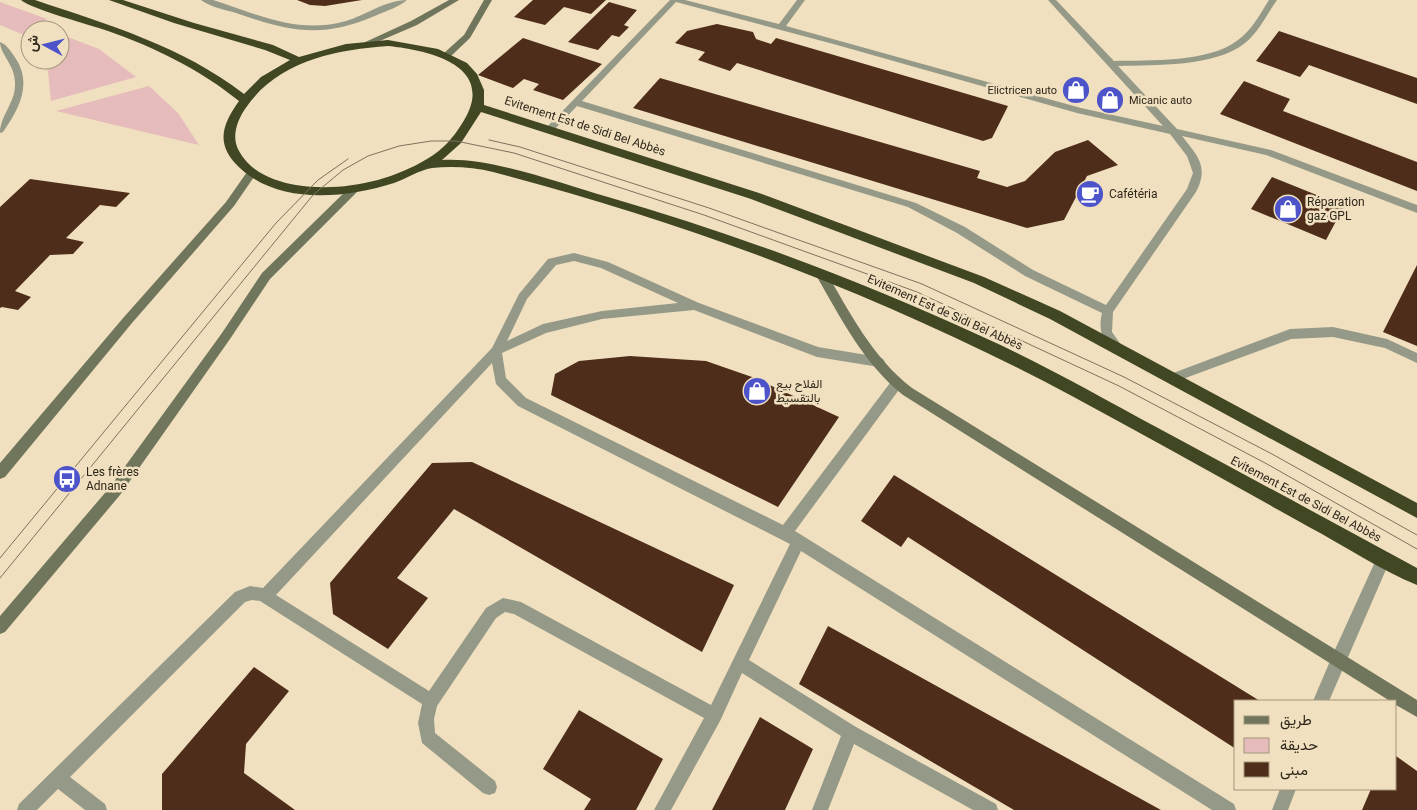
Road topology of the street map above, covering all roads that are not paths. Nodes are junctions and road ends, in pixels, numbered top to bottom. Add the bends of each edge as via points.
1 (26, 0) edge
2 (114, 0) edge
3 (205, 0) edge
4 (403, 0) edge
5 (455, 0) edge
6 (488, 0) edge
7 (675, 0) edge
8 (801, 0) edge
9 (1052, 0) edge
10 (1273, 0) edge
11 (781, 27) junction
12 (365, 44) junction
13 (0, 45) edge
14 (447, 55) junction
15 (299, 61) junction
16 (1112, 64) junction
17 (244, 100) junction
18 (577, 103) junction
19 (478, 108) junction
20 (0, 130) edge
21 (549, 130) junction
22 (1174, 132) junction
23 (426, 165) junction
24 (251, 174) junction
25 (355, 188) junction
26 (1417, 209) edge
27 (822, 275) junction
28 (695, 306) junction
29 (1108, 311) junction
30 (496, 351) junction
31 (1120, 351) junction
32 (1417, 358) edge
33 (878, 362) junction
34 (1172, 378) junction
35 (897, 383) junction
36 (0, 472) edge
37 (1417, 511) edge
38 (785, 532) junction
39 (799, 541) junction
40 (1384, 558) junction
41 (1417, 577) edge
42 (265, 596) junction
43 (0, 627) edge
44 (1338, 659) junction
45 (740, 662) junction
46 (431, 700) junction
47 (1321, 700) edge
48 (1417, 709) edge
49 (714, 715) junction
50 (850, 733) junction
51 (57, 777) junction
52 (489, 787) dead end
53 (1288, 790) edge
54 (25, 810) edge
55 (99, 810) edge
56 (662, 810) edge
57 (820, 810) edge
58 (990, 810) edge
59 (1228, 810) edge
60 (1280, 810) edge

1 - 17 highway via 182,58
2 - 15 highway
3 - 4 street via 289,26 319,29 364,19
5 - 12 main road via 414,24
6 - 14 main road via 467,36
7 - 11 street
7 - 18 street
8 - 11 street
9 - 16 street
10 - 16 street via 1244,39 1221,52 1175,60
11 - 22 street via 1080,111
12 - 14 highway via 410,44
12 - 15 highway via 331,50
13 - 20 street via 17,67 21,86 13,112
14 - 19 highway via 460,63 476,83
15 - 17 highway via 259,85
16 - 22 street
17 - 24 highway via 230,126 232,152
18 - 21 street
18 - 29 street via 912,205 961,230 1029,273
19 - 21 highway, Evitement Est de Sidi Bel Abbès
19 - 23 highway via 450,149
21 - 31 highway, Evitement Est de Sidi Bel Abbès via 755,196 979,280 1055,315
22 - 26 street via 1268,152
22 - 29 street via 1192,155 1198,173 1196,182
23 - 25 highway via 396,179
23 - 27 highway, Evitement Est de Sidi Bel Abbès via 455,163 489,167 540,181 675,221
24 - 25 highway via 273,185 304,192
24 - 36 main road via 230,204
25 - 43 main road via 266,276 114,491
27 - 33 main road
27 - 40 highway, Evitement Est de Sidi Bel Abbès via 981,342
28 - 30 street via 602,315 543,329
28 - 30 street via 604,265 574,257 552,262 522,296
28 - 33 street via 818,352
29 - 31 street via 1104,326 1111,343
30 - 38 street via 500,380 522,402
30 - 42 street
31 - 34 highway, Evitement Est de Sidi Bel Abbès
32 - 34 street via 1387,344 1333,332 1290,334
33 - 35 main road
34 - 37 highway, Evitement Est de Sidi Bel Abbès
35 - 38 street
35 - 44 main road
38 - 39 street
39 - 45 street
39 - 59 street
40 - 41 highway, Evitement Est de Sidi Bel Abbès
40 - 44 street
42 - 46 street
42 - 51 street via 250,592 240,597
44 - 47 street
44 - 48 main road
45 - 49 street
45 - 50 street
46 - 49 street via 491,613 502,606 516,607
46 - 52 street via 426,719 428,736
49 - 56 street
50 - 57 street
50 - 58 street
51 - 54 street
51 - 55 street
53 - 60 street

